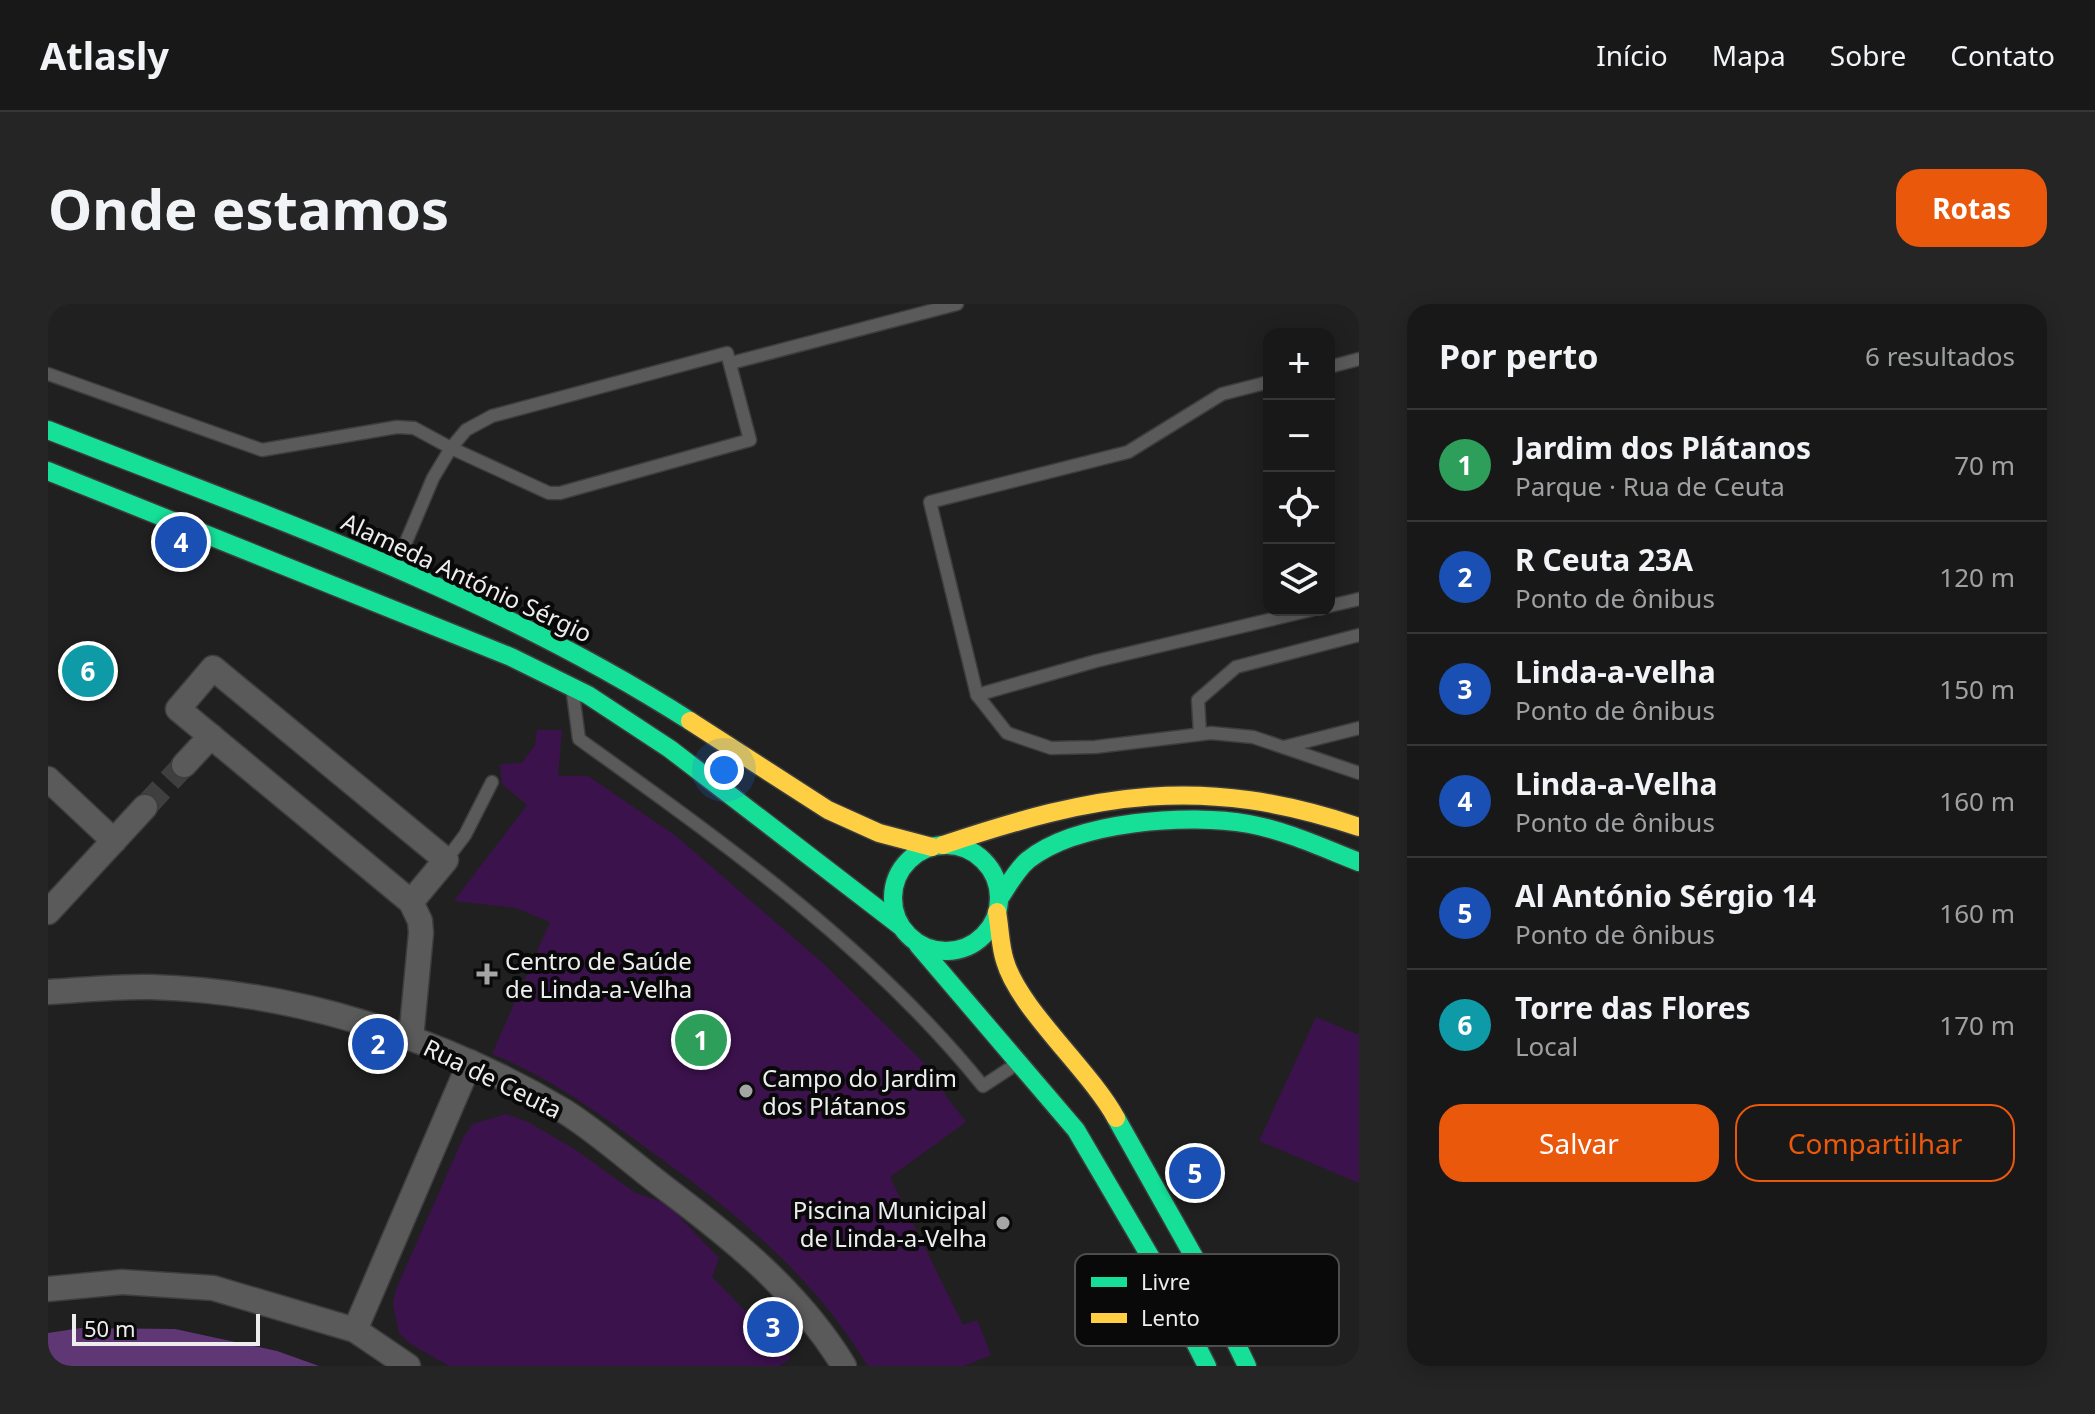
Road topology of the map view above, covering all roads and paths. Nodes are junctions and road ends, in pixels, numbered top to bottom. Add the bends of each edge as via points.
1 (957, 304) edge
2 (1359, 359) edge
3 (731, 363) junction
4 (1335, 365) edge
5 (48, 374) edge
6 (1263, 384) edge
7 (48, 430) edge
8 (451, 448) junction
9 (48, 471) edge
10 (395, 568) junction
11 (1359, 599) edge
12 (1335, 605) edge
13 (1286, 616) edge
14 (1359, 635) edge
15 (573, 687) junction
16 (977, 695) junction
17 (1359, 728) edge
18 (1200, 734) junction
19 (211, 736) junction
20 (1284, 747) junction
21 (184, 765) tunnel mouth
22 (1359, 773) edge
23 (48, 779) edge
24 (492, 782) dead end
25 (145, 807) tunnel mouth
26 (1359, 827) edge
27 (114, 841) junction
28 (938, 846) junction
29 (446, 860) junction
30 (1359, 862) edge
31 (411, 902) junction
32 (998, 906) junction
33 (48, 912) edge
34 (899, 925) junction
35 (918, 945) junction
36 (48, 992) edge
37 (411, 1038) junction
38 (470, 1062) junction
39 (1020, 1062) junction
40 (1149, 1254) edge
41 (1192, 1254) edge
42 (48, 1289) edge
43 (355, 1330) junction
44 (1197, 1346) edge
45 (1237, 1346) edge
46 (408, 1366) edge
47 (844, 1366) edge
48 (1207, 1366) edge
49 (1247, 1366) edge

1 - 3 lane
2 - 4 lane
3 - 8 lane via 727,353 492,416 466,430
3 - 8 lane via 750,440 560,493 549,493
5 - 8 lane via 262,450 397,427 414,428
6 - 16 lane via 1222,394 1128,452 930,502
7 - 10 street, Alameda António Sérgio
8 - 10 lane
9 - 15 street
10 - 28 street, Alameda António Sérgio via 556,640 828,810 879,833
11 - 12 lane
13 - 16 lane
14 - 18 lane via 1236,667 1198,700
15 - 34 street via 670,749
15 - 39 lane via 579,739 825,923 900,994 983,1086
16 - 18 lane via 1007,733 1051,748
17 - 20 lane
18 - 20 lane via 1253,737
19 - 21 street
19 - 29 street via 178,709 213,668
19 - 31 street
20 - 22 lane
23 - 27 street
24 - 29 lane
25 - 27 street
26 - 28 street via 1272,800 1176,792 1079,806
27 - 33 street
28 - 32 street via 958,846 983,860 997,884
28 - 34 street via 916,853 896,878 893,910
29 - 31 street
30 - 32 street via 1246,824 1153,822 1043,850 1017,871
31 - 37 street via 421,933
32 - 35 street via 980,940 966,948 950,952
32 - 41 street via 1005,962 1019,990 1102,1092
34 - 35 street
35 - 39 street
36 - 37 street, Rua de Ceuta via 150,987 259,998
37 - 38 street, Rua de Ceuta
38 - 43 street
38 - 47 street, Rua de Ceuta via 566,1112 694,1209 780,1284
39 - 40 street via 1076,1130
42 - 43 street via 122,1282 213,1288
43 - 46 street
44 - 48 street
45 - 49 street

